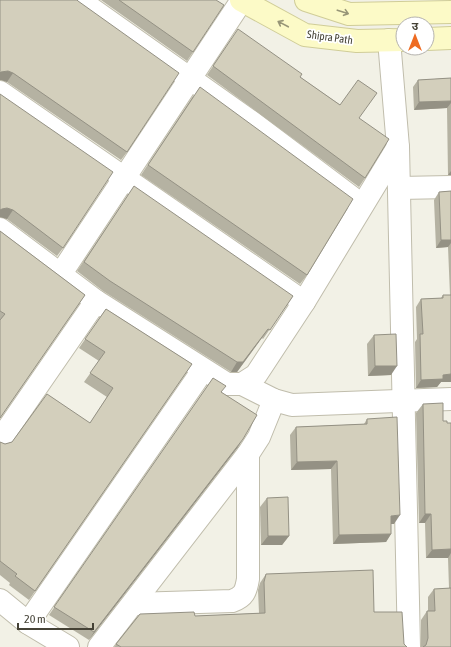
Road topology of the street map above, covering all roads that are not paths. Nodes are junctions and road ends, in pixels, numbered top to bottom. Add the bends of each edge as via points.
1 (80, 0) edge
2 (241, 0) edge
3 (306, 0) edge
4 (451, 12) edge
5 (451, 38) edge
6 (435, 39) edge
7 (395, 40) edge
8 (396, 56) edge
9 (190, 79) junction
10 (0, 92) edge
11 (398, 147) junction
12 (124, 178) junction
13 (451, 187) edge
14 (398, 188) junction
15 (362, 205) junction
16 (0, 229) edge
17 (60, 275) junction
18 (96, 301) junction
19 (304, 302) junction
20 (204, 370) junction
21 (242, 384) junction
22 (451, 399) edge
23 (274, 400) junction
24 (403, 401) junction
25 (0, 440) edge
26 (248, 454) junction
27 (0, 600) edge
28 (132, 604) junction
29 (28, 623) junction
30 (68, 647) edge
31 (99, 647) edge
32 (409, 647) edge

1 - 9 street
7 -> 2 street, Shipra Path via 357,41 305,35
2 - 9 street
3 -> 4 street via 350,14
5 - 6 street
8 - 11 street
9 - 12 street
9 - 15 street
10 - 12 street
11 - 14 street
11 - 15 street
12 - 17 street
12 - 19 street
13 - 14 street
14 - 24 street
15 - 19 street
16 - 17 street
17 - 18 street
18 - 20 street
18 - 25 street
19 - 21 street via 256,375
20 - 21 street via 226,384
20 - 29 street
21 - 23 street
22 - 24 street
23 - 24 street via 309,406
23 - 26 street via 259,437
24 - 32 street
26 - 28 street
26 - 28 street via 247,590 240,598 232,601
27 - 29 street
28 - 31 street
29 - 30 street

